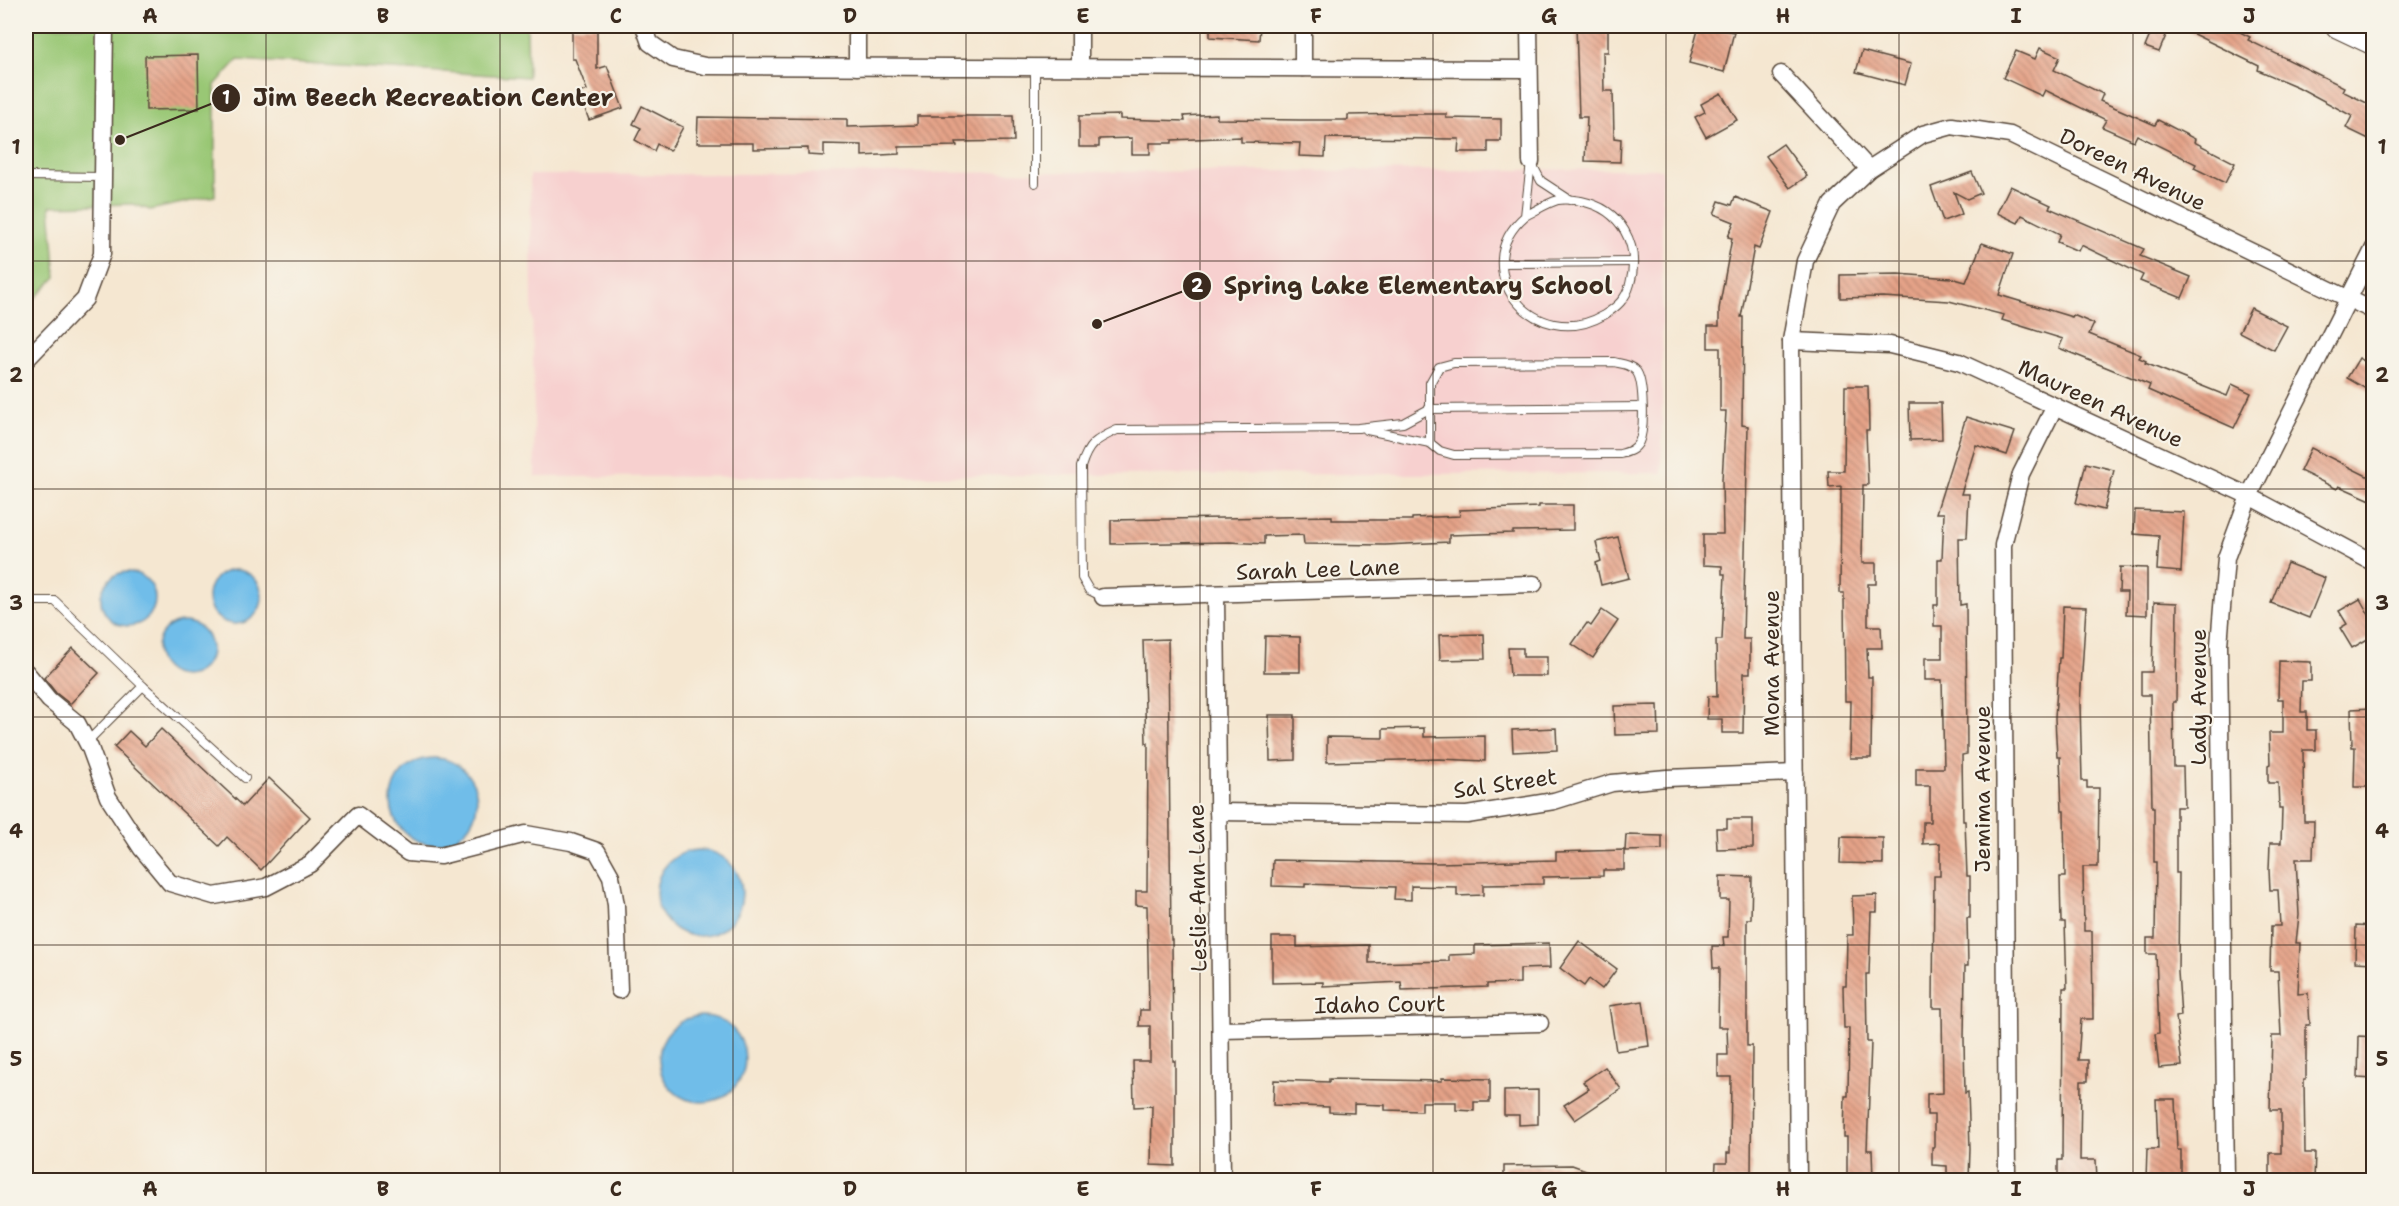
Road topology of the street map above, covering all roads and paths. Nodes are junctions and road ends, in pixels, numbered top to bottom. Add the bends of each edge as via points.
1 (105, 26) edge
2 (644, 26) edge
3 (857, 26) edge
4 (1080, 26) edge
5 (1304, 26) edge
6 (1529, 26) edge
7 (2338, 26) edge
8 (2373, 43) edge
9 (857, 67) junction
10 (1035, 67) junction
11 (1080, 67) junction
12 (1303, 68) junction
13 (1529, 69) junction
14 (1781, 74) dead end
15 (1531, 162) junction
16 (1869, 169) junction
17 (26, 176) edge
18 (103, 177) junction
19 (1035, 183) dead end
20 (1570, 200) junction
21 (1525, 216) junction
22 (2373, 248) edge
23 (1502, 262) junction
24 (1633, 262) junction
25 (2348, 298) junction
26 (2373, 311) edge
27 (1791, 341) junction
28 (26, 360) edge
29 (2055, 406) junction
30 (1642, 407) junction
31 (1429, 409) junction
32 (1358, 428) junction
33 (1430, 443) junction
34 (2249, 496) junction
35 (2373, 563) edge
36 (1534, 584) dead end
37 (1216, 595) junction
38 (1103, 597) joint
39 (26, 601) edge
40 (26, 672) edge
41 (143, 686) junction
42 (87, 742) junction
43 (1795, 773) junction
44 (245, 778) dead end
45 (1218, 813) junction
46 (619, 990) dead end
47 (1540, 1023) dead end
48 (1221, 1030) junction
49 (1222, 1180) edge
50 (1798, 1180) edge
51 (2010, 1180) edge
52 (2226, 1180) edge

1 - 18 street
2 - 9 street via 650,43 673,59 705,66
3 - 9 street
4 - 11 street
5 - 12 street
6 - 13 street
7 - 8 street
9 - 10 street
10 - 11 street
10 - 19 lane
11 - 12 street
12 - 13 street
13 - 15 street
14 - 16 street
15 - 20 lane via 1541,181
15 - 21 lane
16 - 25 street, Doreen Avenue via 1923,134 1952,126 2010,135
16 - 27 street, Mona Avenue via 1832,204 1805,261
17 - 18 lane
18 - 28 street via 102,254 96,275 85,299
20 - 21 lane via 1558,200
20 - 24 lane via 1590,203 1611,213 1630,241
21 - 23 lane via 1514,225
22 - 25 street, Lady Avenue
23 - 24 lane
23 - 24 lane via 1504,279 1518,305 1543,321 1577,325 1594,321 1622,301 1628,291
25 - 26 street, Doreen Avenue
25 - 34 street, Lady Avenue
27 - 29 street, Maureen Avenue via 1890,345 1959,362
27 - 43 street, Mona Avenue
29 - 34 street, Maureen Avenue
29 - 51 street, Jemima Avenue via 2021,474 2003,545
30 - 31 lane
30 - 31 lane via 1637,372 1628,365 1454,363 1439,367 1430,382
30 - 33 lane via 1640,441 1632,451 1620,454 1454,455
31 - 32 lane via 1402,423
31 - 33 lane
32 - 33 lane
32 - 38 lane via 1117,430 1099,438 1086,451 1082,467 1082,578 1089,590
34 - 35 street, Maureen Avenue
34 - 52 street, Lady Avenue via 2226,558 2219,645
36 - 37 street, Sarah Lee Lane
37 - 38 street, Sarah Lee Lane
37 - 45 street, Leslie Ann Lane
39 - 41 lane via 56,601
40 - 42 street via 48,700 77,723
41 - 42 lane
41 - 44 lane
42 - 46 street via 108,797 149,858 170,883 214,896 266,887 310,864 358,815 408,853 440,856 526,834 597,851 611,876 616,905
43 - 45 street, Sal Street via 1612,783 1554,801 1467,815
43 - 50 street, Mona Avenue
45 - 48 street, Leslie Ann Lane
47 - 48 street, Idaho Court
48 - 49 street, Leslie Ann Lane

